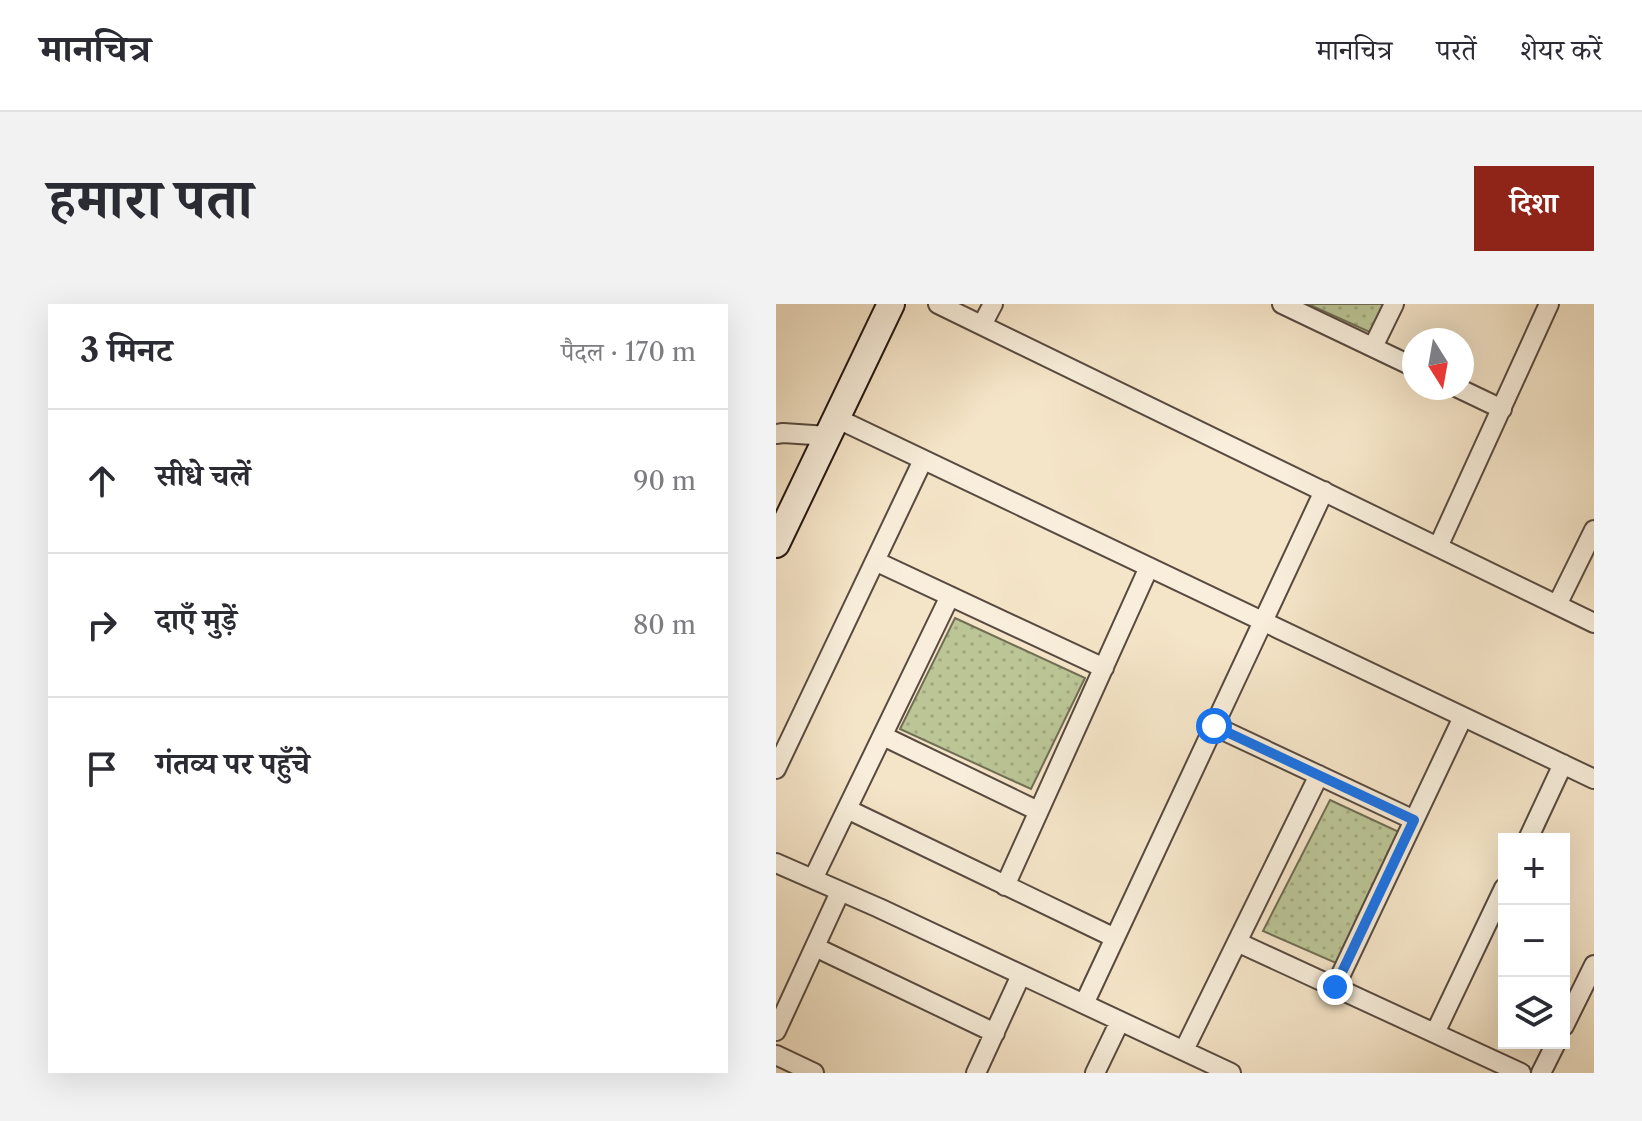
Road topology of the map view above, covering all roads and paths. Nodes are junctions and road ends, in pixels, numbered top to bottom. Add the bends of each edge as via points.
1 (891, 304) edge
2 (938, 304) edge
3 (993, 304) edge
4 (1282, 304) edge
5 (1394, 304) edge
6 (1549, 304) edge
7 (982, 325) junction
8 (1373, 347) junction
9 (1402, 361) edge
10 (1474, 396) edge
11 (1502, 409) junction
12 (832, 427) junction
13 (776, 434) edge
14 (923, 460) junction
15 (1324, 491) junction
16 (1594, 530) edge
17 (776, 544) edge
18 (1438, 547) junction
19 (875, 561) junction
20 (1149, 567) junction
21 (950, 596) junction
22 (1557, 605) junction
23 (1263, 621) junction
24 (1594, 623) edge
25 (1104, 668) junction
26 (1463, 717) junction
27 (1214, 726) junction
28 (883, 736) junction
29 (1563, 764) junction
30 (776, 769) edge
31 (1319, 775) junction
32 (1594, 779) edge
33 (847, 809) junction
34 (1038, 811) junction
35 (1414, 820) junction
36 (1531, 833) edge
37 (776, 863) edge
38 (813, 879) junction
39 (1005, 886) junction
40 (840, 892) junction
41 (1498, 901) edge
42 (1115, 938) junction
43 (1237, 942) junction
44 (815, 947) junction
45 (1594, 965) edge
46 (1021, 975) junction
47 (1335, 987) junction
48 (1084, 1004) junction
49 (1570, 1014) edge
50 (1120, 1021) junction
51 (776, 1031) edge
52 (995, 1033) junction
53 (1435, 1033) junction
54 (1553, 1049) edge
55 (1184, 1050) junction
56 (776, 1055) edge
57 (807, 1072) edge
58 (1224, 1072) edge
59 (976, 1073) edge
60 (1095, 1073) edge
61 (1521, 1073) edge
62 (1541, 1073) edge

1 - 12 street
2 - 7 street
3 - 7 street
4 - 8 street
5 - 8 street
6 - 11 street
7 - 15 street
8 - 9 street
10 - 11 street
11 - 18 street
12 - 13 street
12 - 14 street
12 - 17 street
14 - 19 street
14 - 20 street
15 - 18 street
15 - 23 street
16 - 22 street
18 - 22 street
19 - 21 street
19 - 30 street
20 - 23 street
20 - 25 street
21 - 25 street
21 - 28 street
22 - 24 street
23 - 26 street
23 - 27 street
25 - 34 street
26 - 29 street
26 - 35 street
27 - 31 street
27 - 42 street
28 - 33 street
28 - 34 street
29 - 32 street
29 - 36 street
31 - 35 street
31 - 43 street
33 - 38 street
33 - 39 street
34 - 39 street
35 - 47 street
37 - 38 street
38 - 40 street
39 - 42 street
40 - 44 street
40 - 46 street
41 - 53 street
42 - 48 street
43 - 47 street
43 - 55 street
44 - 51 street
44 - 52 street
45 - 49 street
46 - 48 street
46 - 52 street
47 - 53 street
48 - 50 street
50 - 55 street
50 - 60 street
52 - 59 street
53 - 61 street
54 - 62 street
55 - 58 street
56 - 57 street

